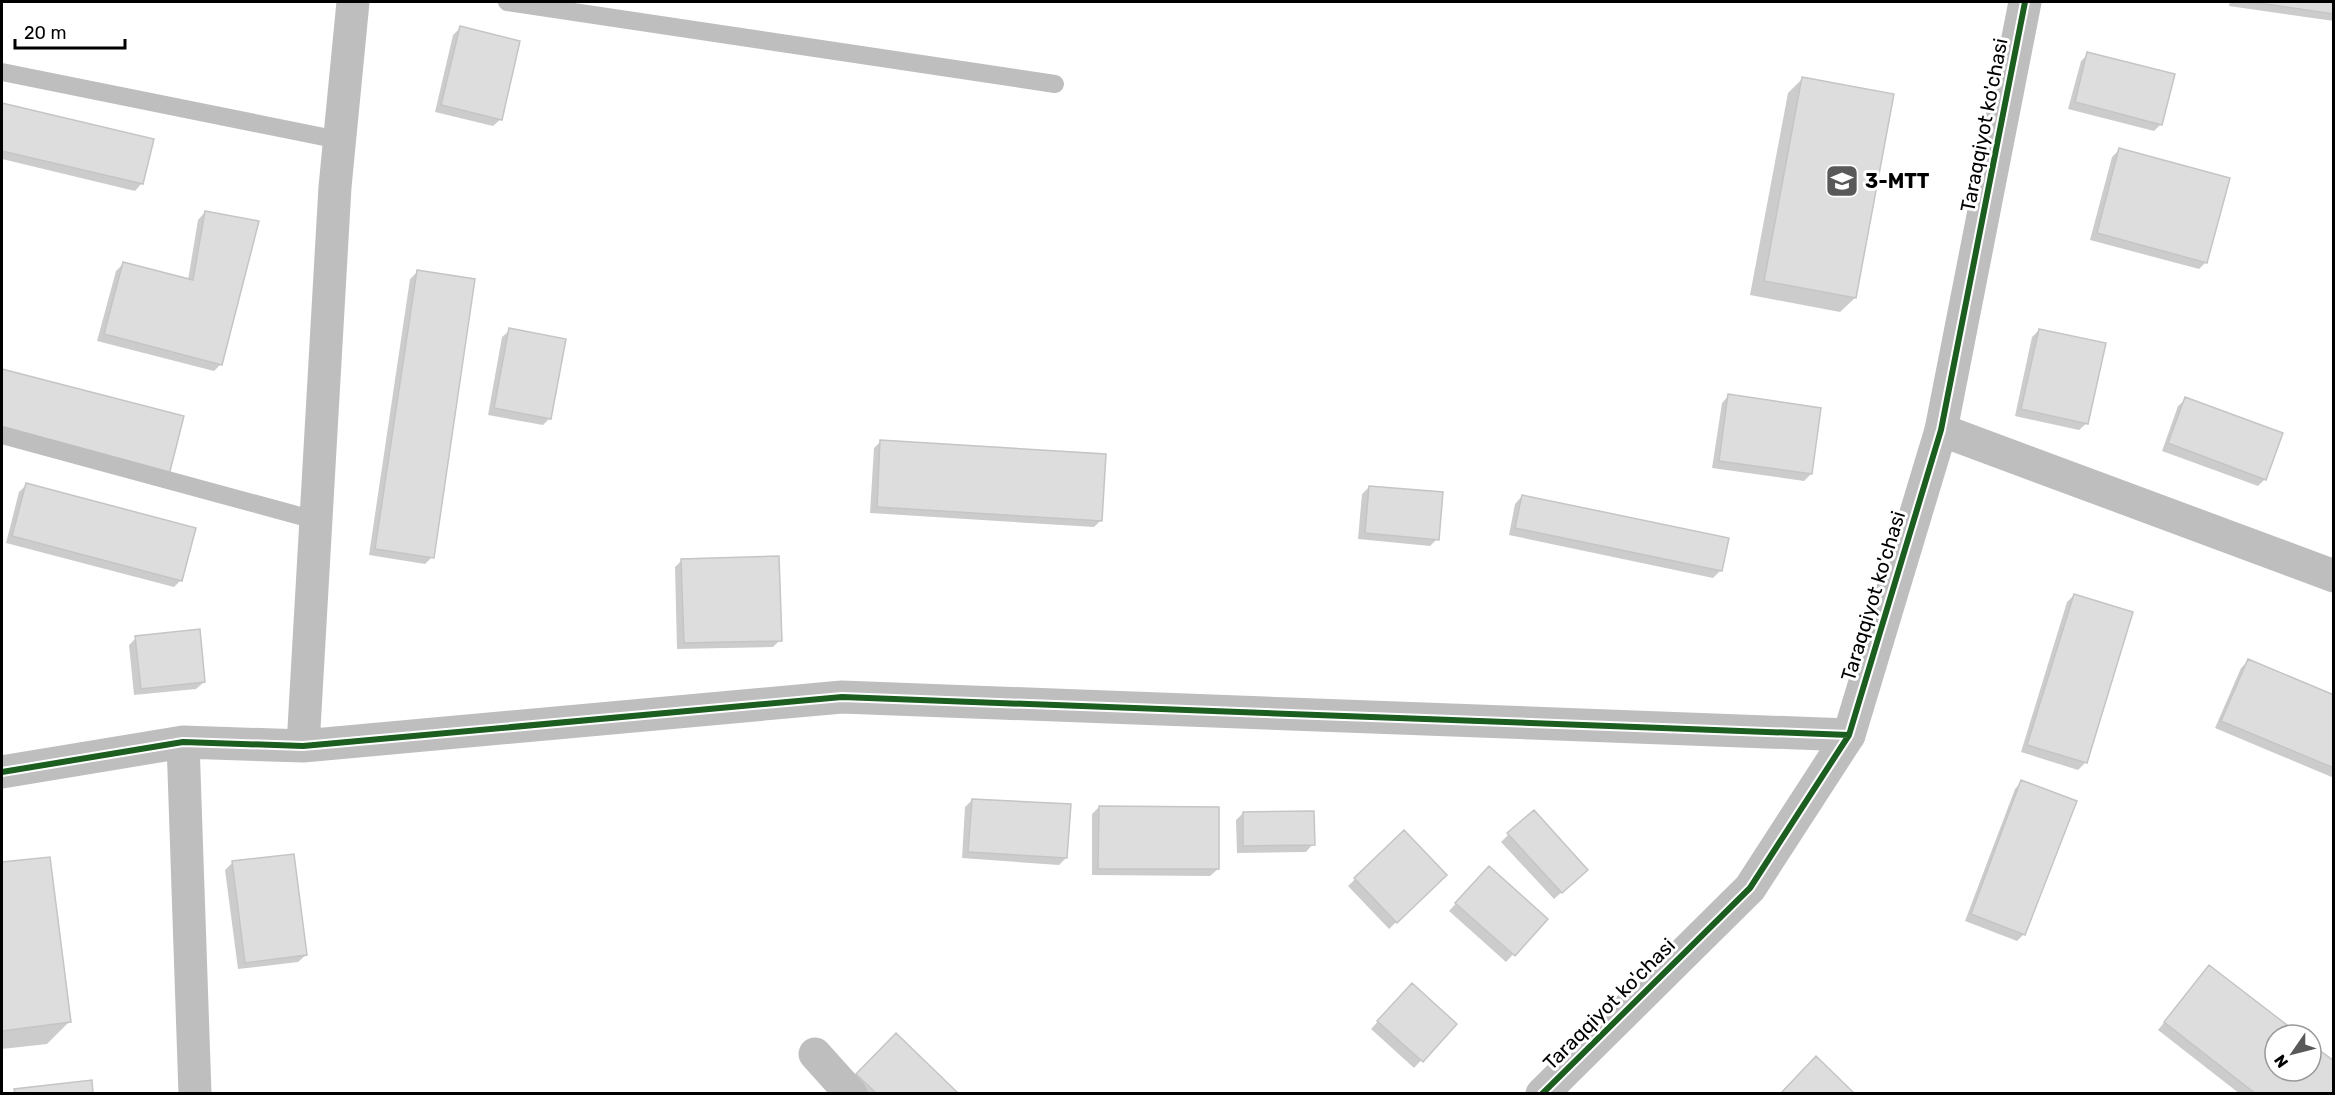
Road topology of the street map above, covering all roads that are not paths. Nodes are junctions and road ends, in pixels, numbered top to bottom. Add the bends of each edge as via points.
1 (353, 2) edge
2 (507, 2) edge
3 (2025, 2) edge
4 (2, 72) edge
5 (1055, 84) dead end
6 (339, 140) junction
7 (1941, 430) junction
8 (2, 435) edge
9 (315, 520) junction
10 (2334, 576) edge
11 (1848, 735) junction
12 (183, 742) junction
13 (303, 746) junction
14 (2, 772) edge
15 (815, 1054) dead end
16 (195, 1094) edge
17 (851, 1094) edge
18 (1542, 1094) edge

1 - 6 street
2 - 5 lane
3 - 7 street, Taraqqiyot ko'chasi
4 - 6 lane
6 - 9 street
7 - 10 street
7 - 11 street, Taraqqiyot ko'chasi
8 - 9 lane
9 - 13 street
11 - 13 street via 842,697
11 - 18 street, Taraqqiyot ko'chasi via 1750,888
12 - 13 street
12 - 14 street
12 - 16 street
15 - 17 street

